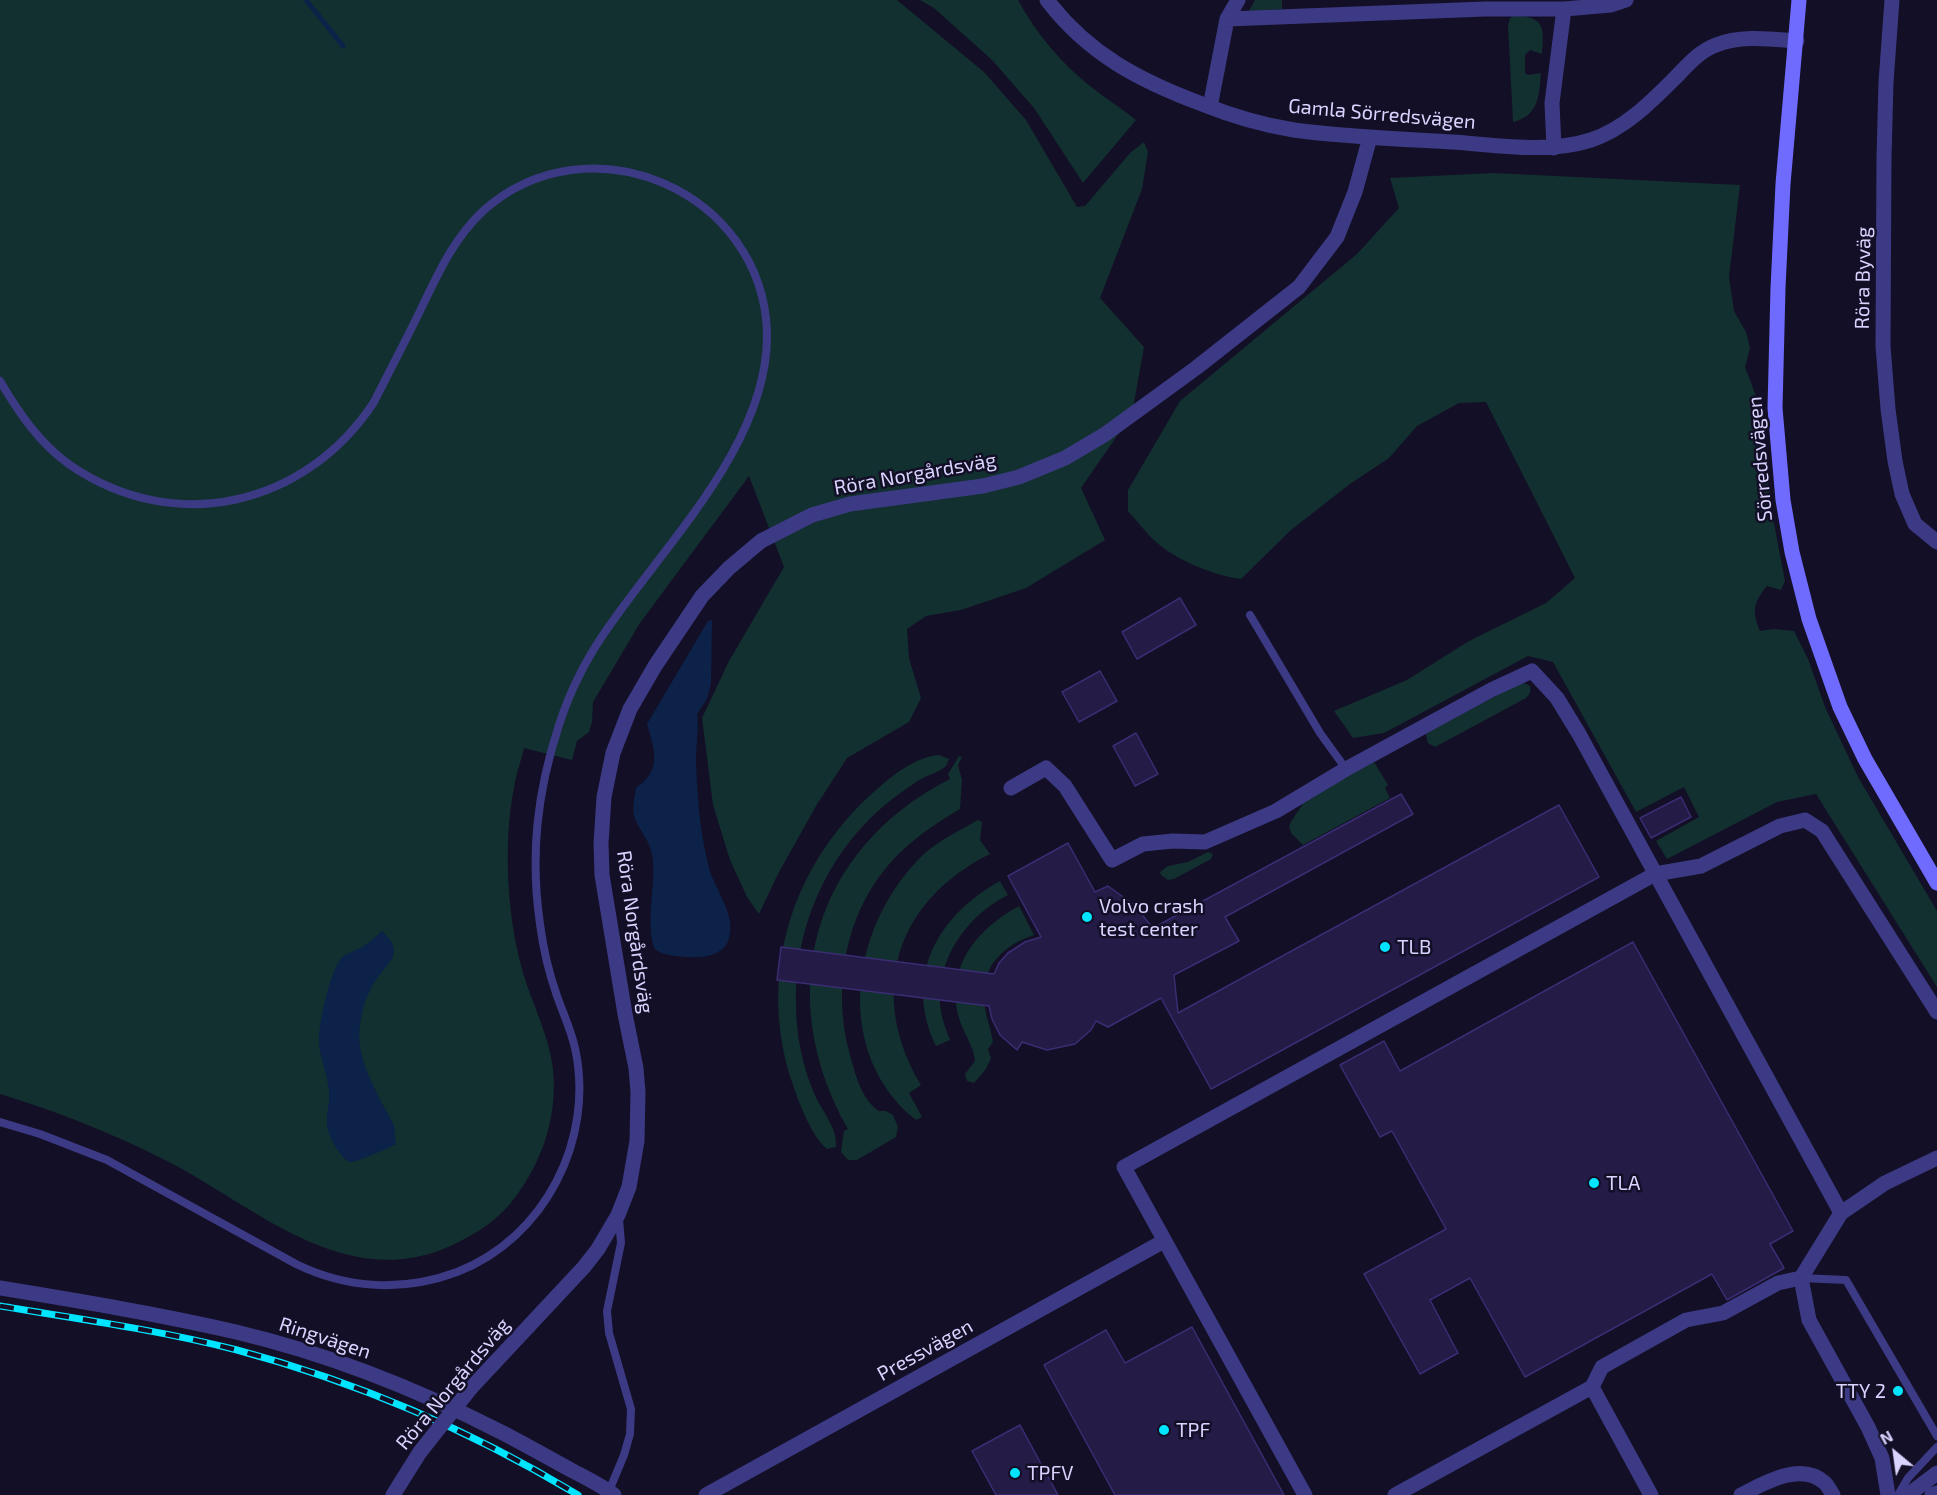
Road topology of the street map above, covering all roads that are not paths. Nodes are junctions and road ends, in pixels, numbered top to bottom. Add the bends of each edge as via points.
1 (1047, 0) edge
2 (1238, 0) edge
3 (1626, 0) edge
4 (1799, 0) edge
5 (1892, 0) edge
6 (1564, 9) junction
7 (1227, 19) junction
8 (1797, 41) junction
9 (1210, 107) junction
10 (1370, 137) junction
11 (1554, 148) junction
12 (0, 381) edge
13 (1937, 542) edge
14 (1250, 615) dead end
15 (1346, 769) junction
16 (1011, 788) dead end
17 (1655, 874) junction
18 (1937, 883) edge
19 (1937, 1012) edge
20 (0, 1122) edge
21 (1937, 1158) edge
22 (1841, 1213) junction
23 (618, 1215) junction
24 (1164, 1241) junction
25 (1801, 1278) junction
26 (0, 1288) edge
27 (1592, 1388) junction
28 (1937, 1436) edge
29 (1937, 1447) edge
30 (1937, 1473) edge
31 (612, 1493) edge
32 (1937, 1493) edge
33 (393, 1495) edge
34 (706, 1495) edge
35 (1305, 1495) edge
36 (1395, 1495) edge
37 (1651, 1495) edge
38 (1741, 1495) edge
39 (1833, 1495) edge
40 (1888, 1495) edge
41 (1898, 1495) edge
42 (1908, 1495) edge
43 (1932, 1495) edge

1 - 9 street, Gamla Sörredsvägen via 1111,61 1156,86
2 - 7 street
3 - 6 street
4 - 8 street, Sörredsvägen
5 - 13 street, Röra Byväg via 1884,158 1883,346 1887,399 1902,494 1915,524
6 - 7 street
6 - 11 street via 1552,103
7 - 9 street
8 - 11 street, Gamla Sörredsvägen via 1735,40 1714,45 1621,126 1591,140
8 - 18 street, Sörredsvägen via 1778,288 1775,408 1783,500 1809,619 1840,707 1865,759
9 - 10 street, Gamla Sörredsvägen via 1245,120 1294,130
10 - 11 street, Gamla Sörredsvägen
10 - 23 street, Röra Norgårdsväg via 1337,237 1299,287 1104,435 1065,458 1019,477 983,486 850,504 812,515 760,541 702,596 630,709 612,753 604,797 602,875 638,1092 633,1169
12 - 20 lane via 24,419 46,444 71,465 107,486 159,501 197,504 245,498 270,490 324,459 363,418 446,260 481,213 533,180 590,168 654,178 685,193 713,214 753,271 766,324 759,391 732,453 692,516 591,654 569,697 550,754 540,794 535,876 545,953 576,1051 579,1107 572,1144 560,1176 525,1226 486,1257 446,1276 404,1285 346,1282 296,1264 107,1160
14 - 15 lane via 1320,733
15 - 16 street via 1276,811 1205,842 1143,844 1112,860 1065,786 1047,768
15 - 17 street via 1532,671 1557,698 1579,734
17 - 19 street via 1701,866 1780,826 1805,820 1822,831
17 - 22 street
17 - 24 street via 1124,1167
21 - 22 street via 1885,1183
22 - 25 street
23 - 31 lane via 621,1243 607,1311 631,1417 630,1434
23 - 33 street, Röra Norgårdsväg, bridge via 584,1267 470,1389 420,1452
24 - 34 street, Pressvägen
24 - 35 street
25 - 27 street via 1778,1283 1723,1313 1686,1320 1602,1367
25 - 28 lane via 1846,1280
25 - 40 street via 1809,1320 1882,1458
26 - 31 street, Ringvägen via 164,1316 307,1352 455,1409
27 - 36 street
27 - 37 street
29 - 41 lane
30 - 42 street
32 - 43 street
38 - 39 street via 1777,1476 1807,1474 1825,1483

